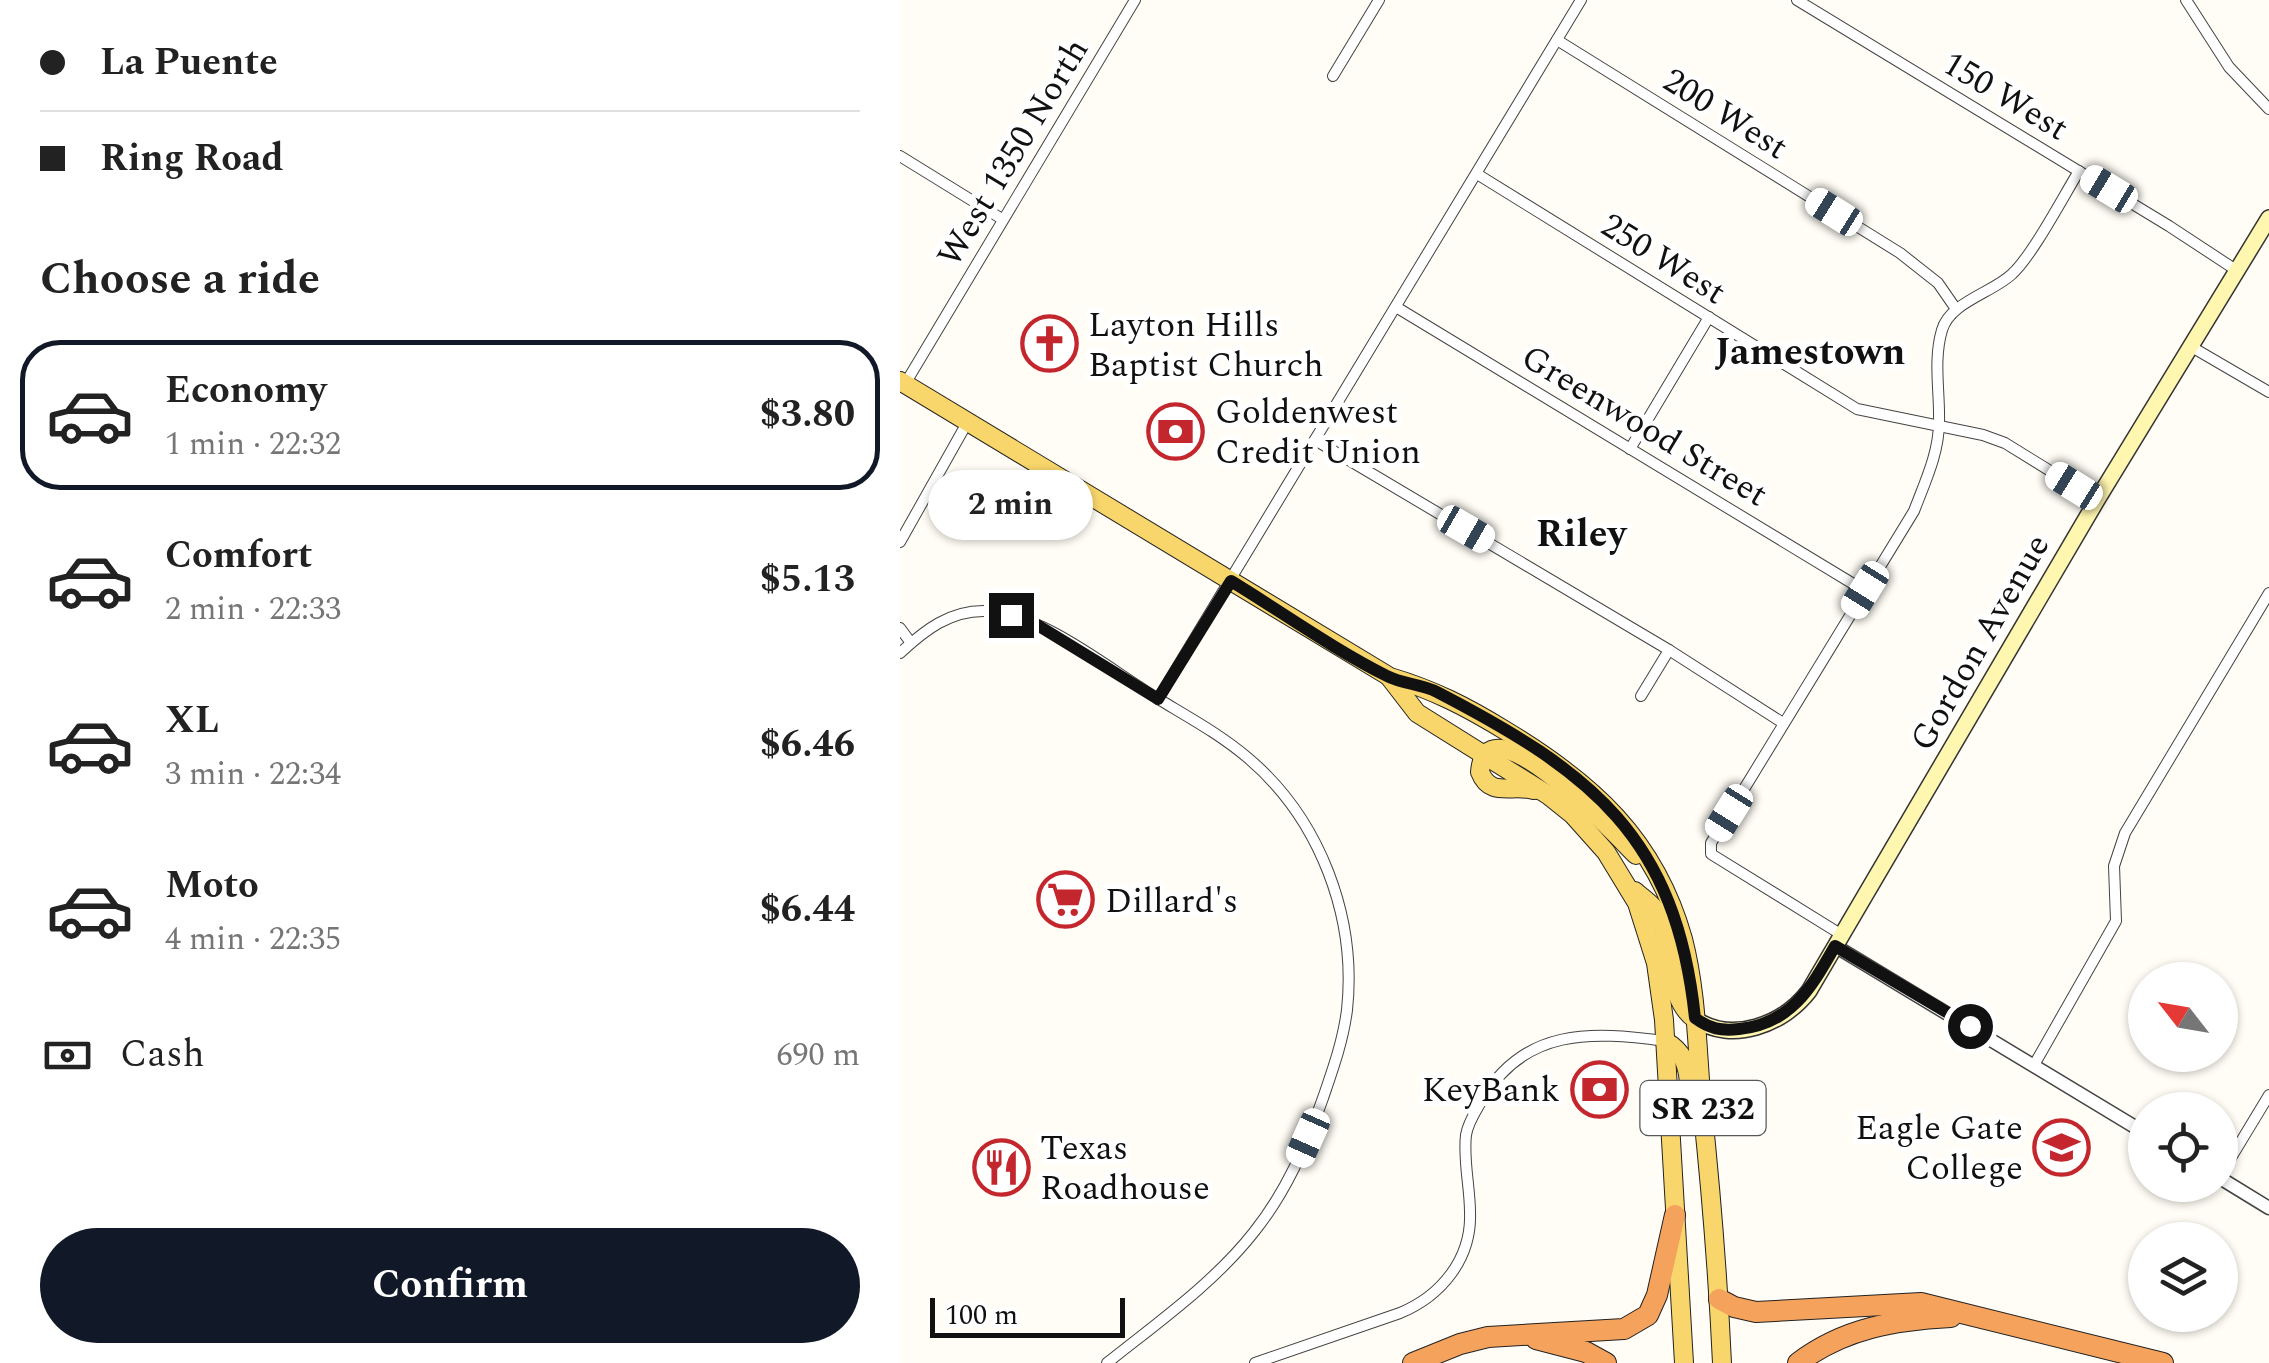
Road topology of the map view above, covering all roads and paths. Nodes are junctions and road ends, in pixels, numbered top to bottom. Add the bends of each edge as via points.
1 (1136, 0) edge
2 (1379, 0) edge
3 (1582, 0) edge
4 (1797, 0) edge
5 (2186, 0) edge
6 (1557, 40) junction
7 (1334, 76) dead end
8 (2269, 109) edge
9 (900, 156) edge
10 (2079, 171) junction
11 (1477, 174) junction
12 (2269, 218) edge
13 (1002, 220) junction
14 (2236, 270) junction
15 (1396, 306) junction
16 (1956, 309) junction
17 (1708, 317) junction
18 (2190, 346) junction
19 (902, 382) edge
20 (2269, 392) edge
21 (967, 423) junction
22 (1940, 427) junction
23 (1315, 440) junction
24 (1630, 449) junction
25 (2097, 500) junction
26 (900, 542) edge
27 (1231, 581) junction
28 (1865, 590) junction
29 (2269, 592) edge
30 (900, 628) edge
31 (911, 643) junction
32 (1669, 650) junction
33 (900, 653) edge
34 (1390, 678) junction
35 (1642, 696) dead end
36 (1158, 699) junction
37 (1783, 723) junction
38 (1485, 756) junction
39 (1658, 877) junction
40 (1627, 884) junction
41 (1838, 941) junction
42 (1697, 1020) junction
43 (1666, 1041) junction
44 (2034, 1065) junction
45 (2269, 1096) edge
46 (2128, 1123) edge
47 (2238, 1147) edge
48 (2238, 1188) edge
49 (1712, 1197) junction
50 (2269, 1208) edge
51 (1676, 1215) junction
52 (1719, 1298) junction
53 (1968, 1316) junction
54 (1515, 1333) junction
55 (1107, 1363) edge
56 (1254, 1363) edge
57 (1413, 1363) edge
58 (1606, 1363) edge
59 (1684, 1363) edge
60 (1722, 1363) edge
61 (1798, 1363) edge
62 (2163, 1363) edge

1 - 13 street, West 1350 North
2 - 7 street
3 - 6 street
4 - 10 street, 150 West
5 - 8 street via 2229,67
6 - 11 street
6 - 16 street, 200 West via 1900,252 1938,283
9 - 13 street
10 - 14 street, 150 West
10 - 16 street via 2015,272
11 - 15 street
11 - 17 street, 250 West
12 - 14 main road, Gordon Avenue
13 - 19 street, West 1350 North
14 - 18 main road, Gordon Avenue
15 - 23 street
15 - 24 street, Greenwood Street
16 - 22 street via 1942,327
17 - 22 street, 250 West via 1857,409
17 - 24 street
18 - 20 street
18 - 25 main road, Gordon Avenue
19 - 21 main road, SR 232
21 - 26 street
21 - 27 main road, SR 232
22 - 25 street, 250 West via 2005,443
22 - 28 street via 1914,510
23 - 27 street
23 - 32 street
24 - 28 street, Greenwood Street
25 - 41 main road, Gordon Avenue
27 - 34 main road, SR 232
27 - 36 street
28 - 37 street
29 - 44 street via 2126,833 2114,866 2116,921
30 - 31 street
31 - 33 street
31 - 36 street via 961,614 1011,615
32 - 35 street
32 - 37 street
34 - 38 main road, SR 232 via 1417,713
34 - 39 main road, SR 232 via 1432,689 1571,772 1622,823
36 - 55 street via 1249,758 1311,834 1344,931 1347,1012 1308,1138 1270,1210 1221,1268
37 - 41 street via 1711,842 1712,854
38 - 39 main road via 1508,750 1554,778
38 - 40 main road, SR 232 via 1548,795 1591,834
39 - 42 main road, SR 232 via 1682,938
40 - 42 main road via 1654,908 1678,1002
40 - 43 main road, SR 232 via 1653,949
41 - 42 main road, Gordon Avenue via 1807,993 1778,1019 1730,1030
41 - 44 street
42 - 49 main road, SR 232
43 - 49 main road via 1688,1068 1695,1140
43 - 51 main road, SR 232
43 - 56 street via 1558,1039 1509,1064 1468,1128 1469,1234 1442,1286 1416,1306
44 - 46 street
45 - 47 street
48 - 50 street
49 - 52 main road, SR 232
51 - 54 highway via 1648,1316 1624,1328
51 - 59 main road, SR 232
52 - 53 highway via 1756,1312 1921,1303
52 - 60 main road, SR 232
53 - 61 highway via 1870,1327
53 - 62 highway
54 - 57 highway
54 - 58 highway

